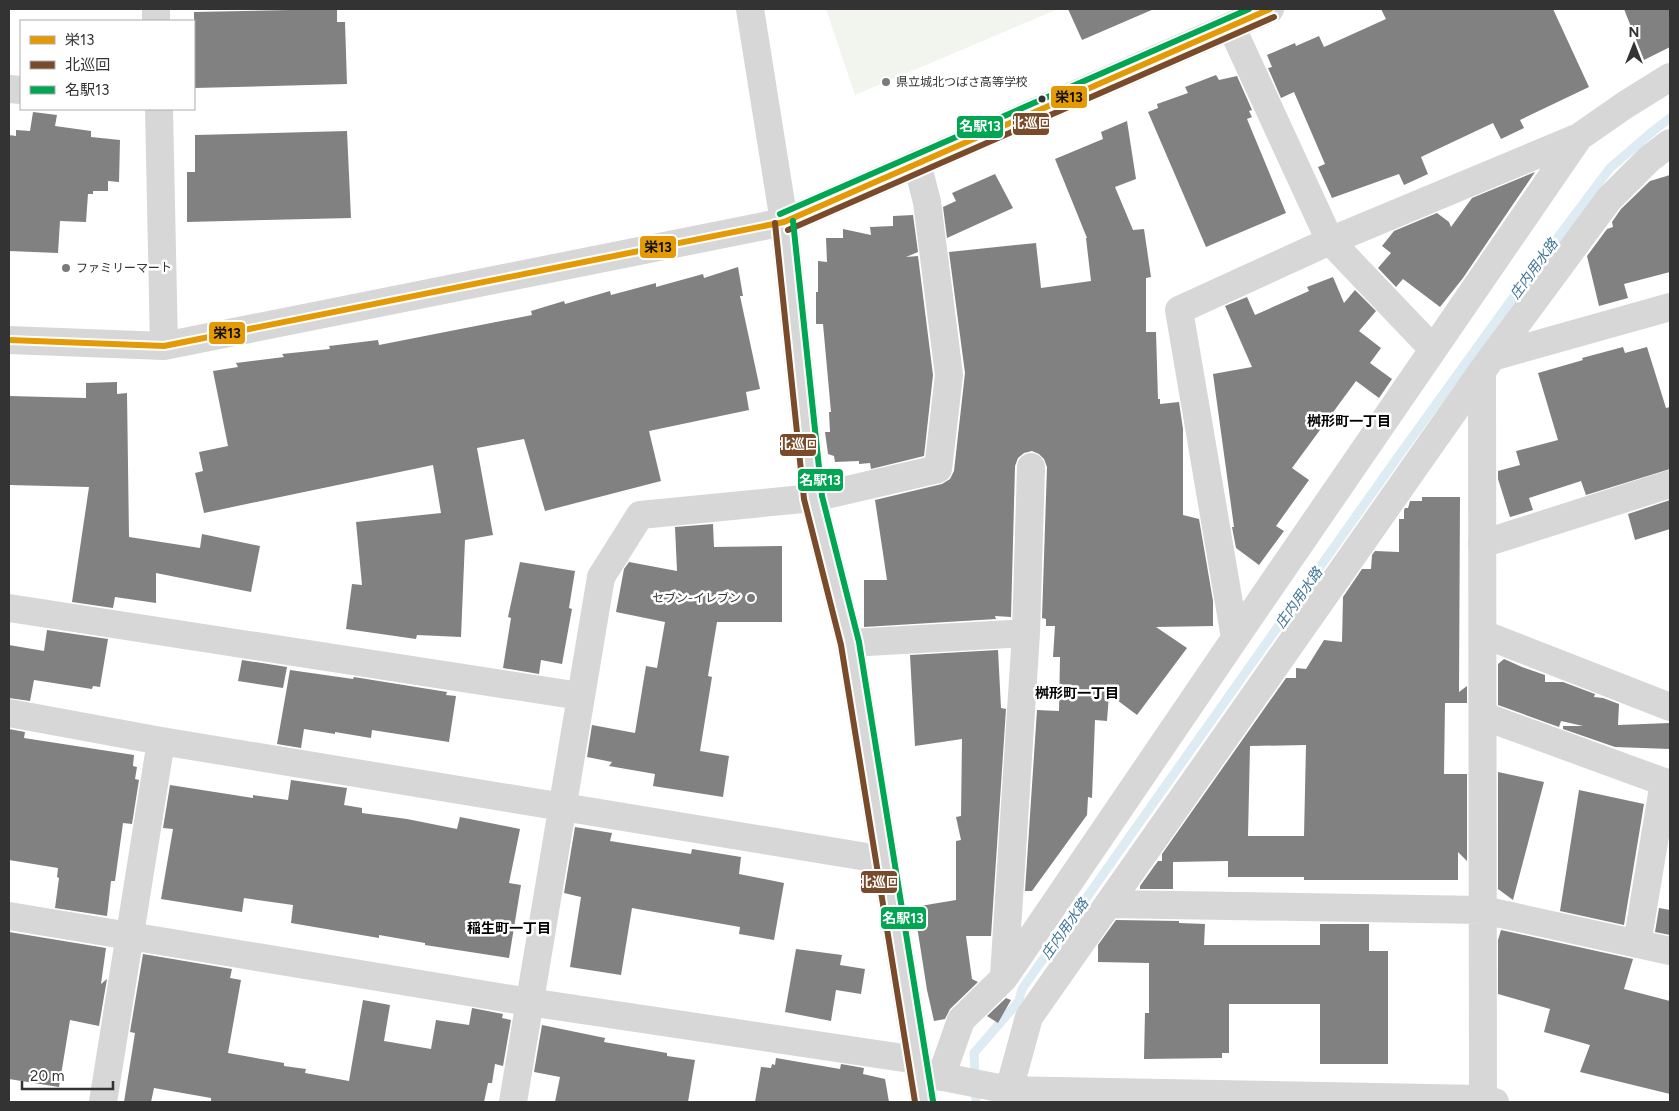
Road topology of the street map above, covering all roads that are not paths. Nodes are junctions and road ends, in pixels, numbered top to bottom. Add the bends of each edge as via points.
1 (750, 9) edge
2 (1270, 9) edge
3 (1231, 26) junction
4 (1670, 77) edge
5 (159, 110) edge
6 (1579, 137) junction
7 (1670, 144) edge
8 (918, 164) junction
9 (784, 222) junction
10 (1330, 241) junction
11 (1670, 308) edge
12 (9, 340) edge
13 (164, 346) junction
14 (1433, 349) junction
15 (1487, 364) junction
16 (1031, 467) dead end
17 (1670, 484) edge
18 (814, 498) junction
19 (1482, 544) junction
20 (9, 608) edge
21 (1026, 633) junction
22 (1483, 634) junction
23 (1235, 638) junction
24 (850, 644) junction
25 (580, 696) junction
26 (1670, 707) edge
27 (9, 713) edge
28 (1483, 716) junction
29 (161, 741) junction
30 (561, 807) junction
31 (885, 860) junction
32 (1108, 904) junction
33 (1483, 910) junction
34 (9, 916) edge
35 (130, 936) junction
36 (1637, 944) junction
37 (1670, 951) edge
38 (1004, 978) junction
39 (529, 1002) junction
40 (932, 1072) junction
41 (1002, 1093) edge
42 (1487, 1101) edge
43 (104, 1102) edge
44 (513, 1102) edge
45 (924, 1102) edge

1 - 9 street
2 - 3 street
3 - 8 street
3 - 10 street
4 - 6 street
5 - 13 street
6 - 10 street
6 - 14 street
7 - 15 street via 1649,159 1609,199
8 - 9 street
8 - 18 street via 927,202 948,376 938,469
9 - 13 street
9 - 18 street
10 - 14 street
10 - 23 street via 1179,310
11 - 15 street
12 - 13 street
14 - 23 street
15 - 19 street
15 - 32 street
16 - 21 street
17 - 19 street
18 - 24 street
18 - 25 street via 640,515 601,577
19 - 22 street
20 - 25 street
21 - 24 street
21 - 38 street
22 - 26 street
22 - 28 street
23 - 38 street
24 - 31 street
25 - 30 street
27 - 29 street
28 - 33 street
28 - 36 street via 1664,782
29 - 30 street
29 - 35 street
30 - 31 street
30 - 39 street
31 - 40 street
32 - 33 street
32 - 41 street via 1029,1017
33 - 36 street
33 - 42 street
34 - 35 street
35 - 39 street
35 - 43 street
36 - 37 street
38 - 40 street via 961,1020
39 - 40 street
39 - 44 street
40 - 41 street
40 - 45 street
41 - 42 street

